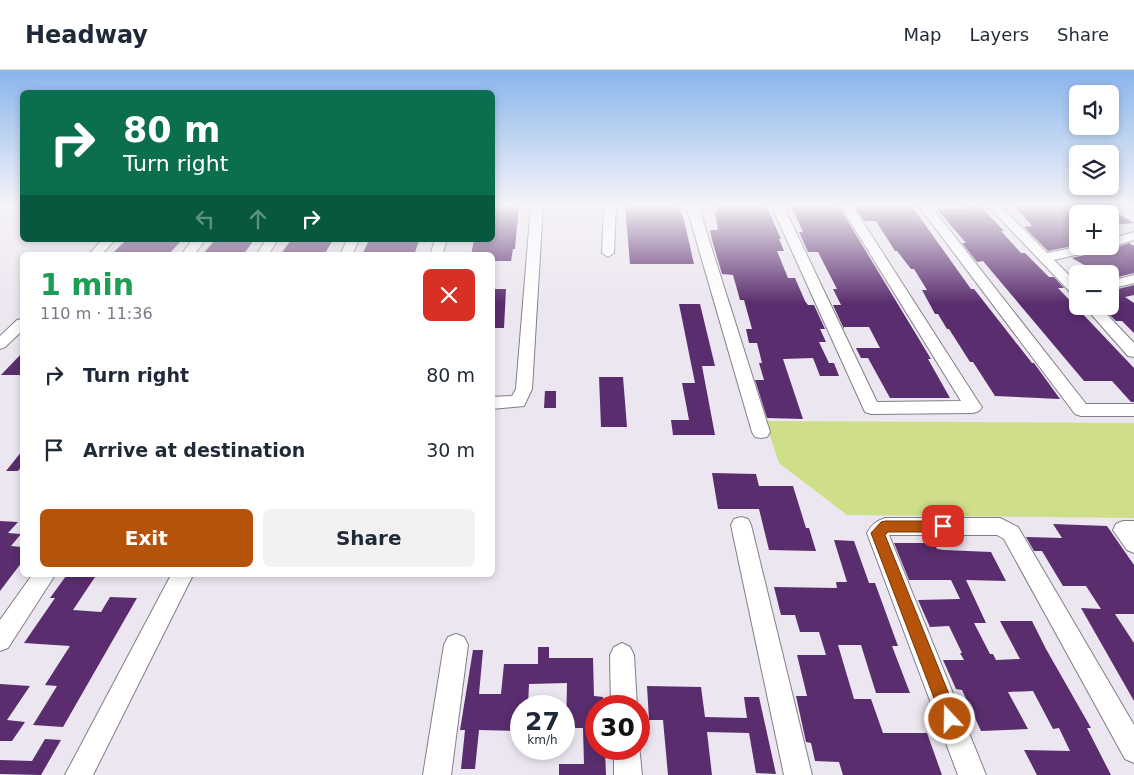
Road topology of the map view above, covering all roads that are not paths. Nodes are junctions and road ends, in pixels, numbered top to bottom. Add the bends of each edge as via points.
1 (535, 238) edge
2 (609, 238) edge
3 (702, 238) edge
4 (792, 238) edge
5 (867, 238) edge
6 (949, 238) edge
7 (1026, 238) edge
8 (108, 242) edge
9 (197, 242) edge
10 (97, 252) edge
11 (189, 252) edge
12 (608, 253) dead end
13 (1069, 253) edge
14 (1045, 257) junction
15 (1134, 279) edge
16 (1069, 282) edge
17 (1119, 283) edge
18 (1099, 315) edge
19 (20, 325) edge
20 (0, 344) edge
21 (1134, 352) edge
22 (495, 403) edge
23 (1134, 410) edge
24 (760, 432) dead end
25 (741, 525) dead end
26 (1134, 530) edge
27 (1134, 544) edge
28 (43, 577) edge
29 (181, 577) edge
30 (0, 640) edge
31 (456, 645) dead end
32 (622, 655) dead end
33 (624, 695) edge
34 (1134, 750) edge
35 (627, 760) edge
36 (79, 775) edge
37 (437, 775) edge
38 (628, 775) edge
39 (798, 775) edge
40 (972, 775) edge

1 - 22 street via 524,390 518,402
2 - 12 street
3 - 24 street
4 - 5 street via 871,408 973,407
6 - 23 street via 1081,410
7 - 14 street
8 - 10 street
9 - 11 street
13 - 14 street
14 - 16 street
15 - 17 street
18 - 21 street
19 - 20 street
25 - 39 street
26 - 27 street via 1123,530
28 - 30 street
29 - 36 street
31 - 37 street
32 - 33 street
34 - 40 street via 1006,529 885,526 877,533
35 - 38 street

